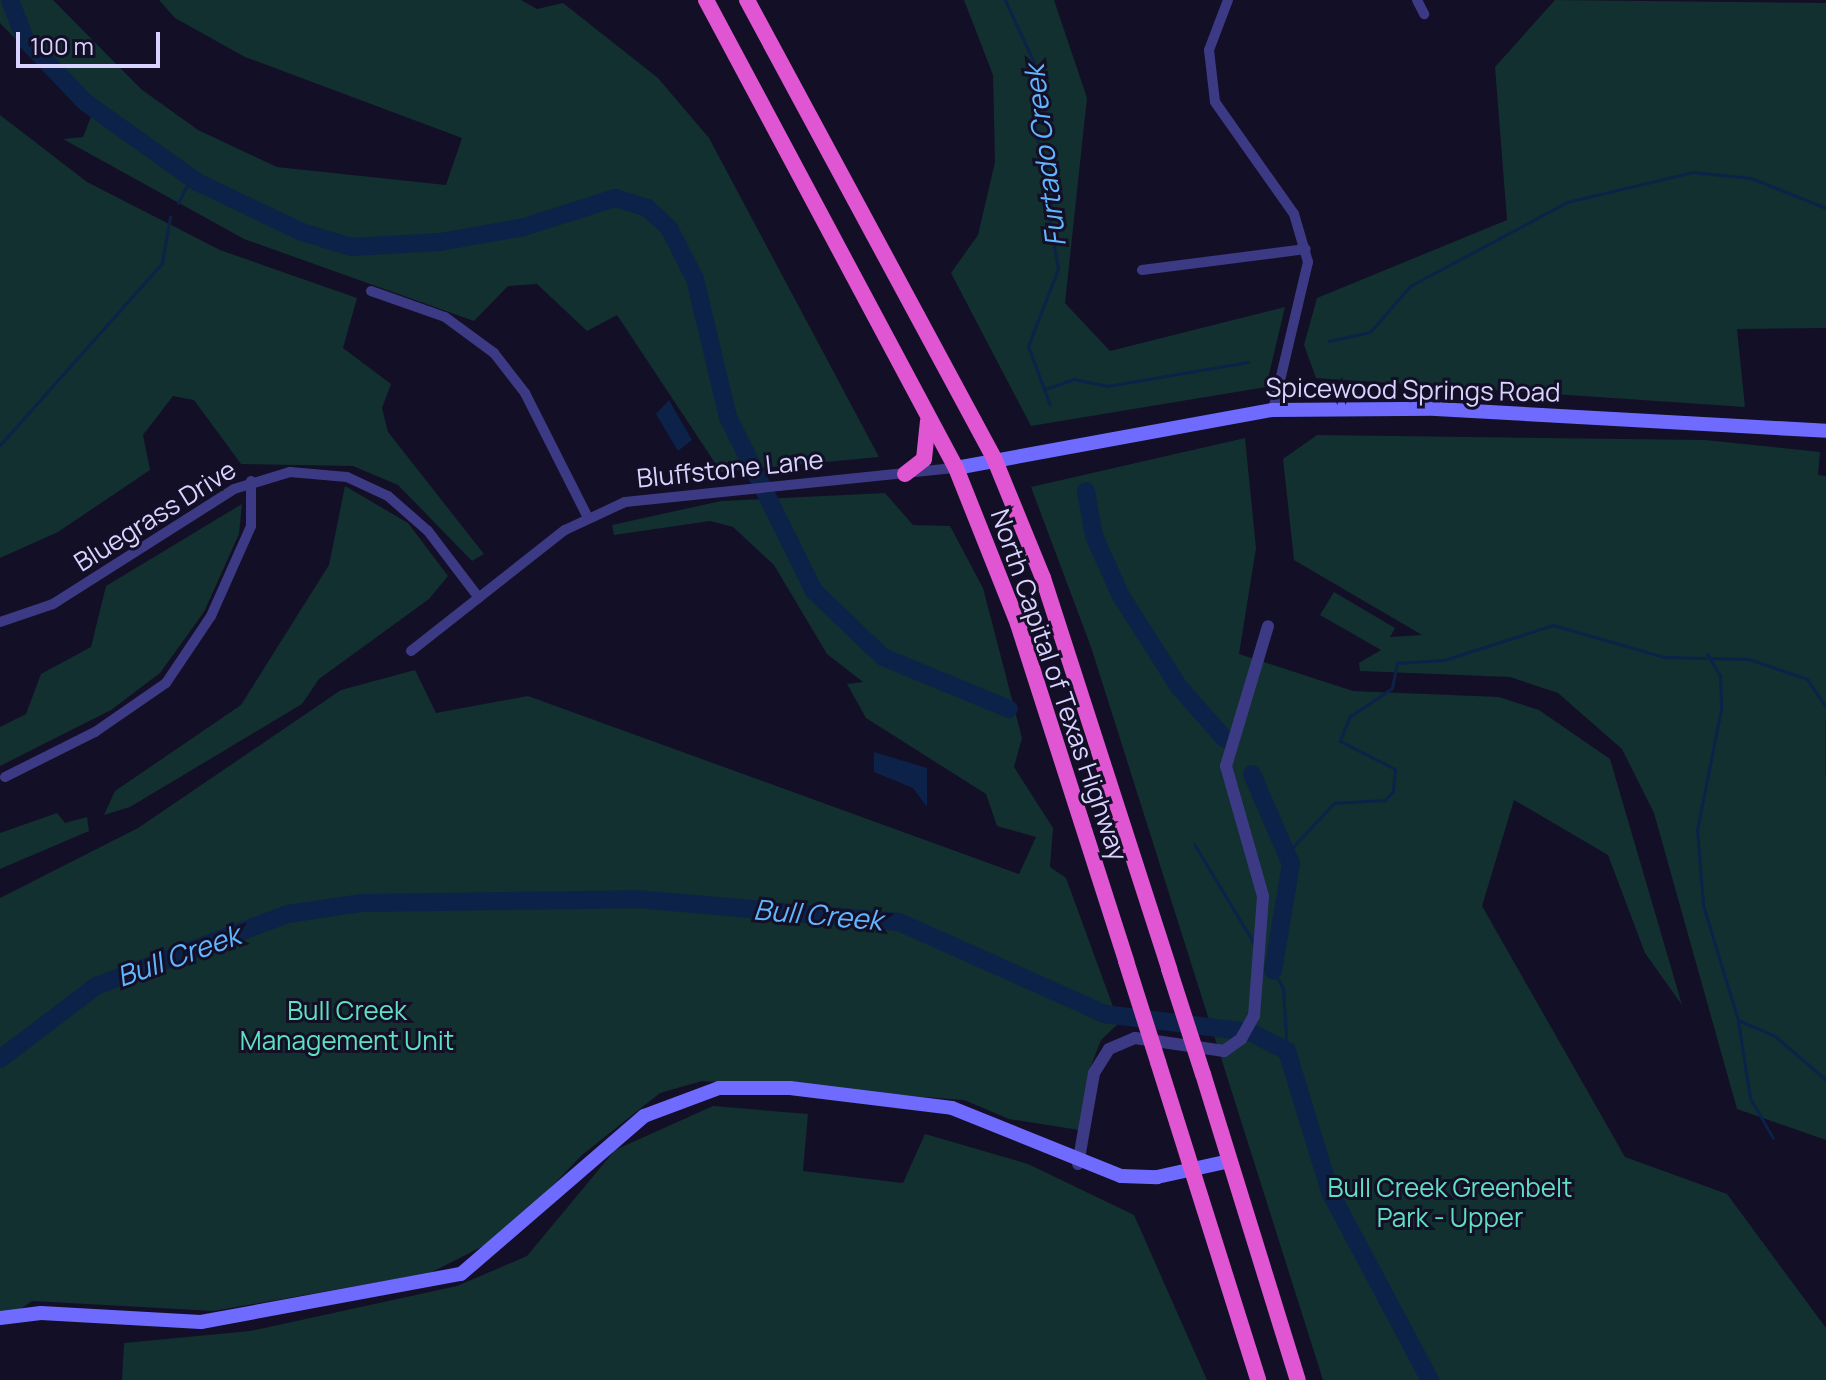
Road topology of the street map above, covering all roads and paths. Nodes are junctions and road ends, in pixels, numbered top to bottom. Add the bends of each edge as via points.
1 (706, 0) edge
2 (747, 0) edge
3 (1228, 0) edge
4 (1417, 0) edge
5 (1424, 14) dead end
6 (1306, 249) junction
7 (1142, 270) dead end
8 (371, 291) dead end
9 (1273, 410) junction
10 (928, 415) junction
11 (1826, 431) edge
12 (994, 458) junction
13 (956, 468) junction
14 (905, 474) junction
15 (251, 481) junction
16 (587, 516) junction
17 (479, 598) junction
18 (0, 622) edge
19 (1268, 626) dead end
20 (411, 651) dead end
21 (5, 777) dead end
22 (1230, 1161) junction
23 (1078, 1164) junction
24 (1190, 1171) junction
25 (0, 1318) edge
26 (1258, 1380) edge
27 (1298, 1380) edge

1 - 10 highway, North Capital of Texas Highway
2 - 12 highway, North Capital of Texas Highway
3 - 6 street via 1209,50 1215,102 1294,214
4 - 5 street
6 - 7 street
6 - 9 street via 1305,294
8 - 16 street via 435,312 494,353 525,393
9 - 11 main road, Spicewood Springs Road via 1436,409
9 - 12 main road, Spicewood Springs Road
10 - 13 highway, North Capital of Texas Highway
10 - 14 highway via 928,449
12 - 13 main road, Spicewood Springs Road
12 - 22 highway, North Capital of Texas Highway, bridge via 1043,578
13 - 14 street, Bluffstone Lane
13 - 24 highway, North Capital of Texas Highway, bridge via 1018,624
14 - 16 street, Bluffstone Lane via 654,494
15 - 17 street, Bluegrass Drive via 312,472 368,484 413,515
15 - 18 street, Bluegrass Drive via 53,604
15 - 21 street via 251,526 211,616 166,683 95,732
16 - 17 street, Bluffstone Lane
17 - 20 street, Bluffstone Lane
19 - 23 street via 1226,766 1263,896 1254,1016 1231,1048 1208,1053 1135,1038 1109,1049 1094,1073
22 - 24 main road
22 - 27 highway, North Capital of Texas Highway
23 - 24 main road via 1139,1178
23 - 25 main road via 952,1108 790,1088 719,1088 644,1116 461,1274 201,1322 41,1313
24 - 26 highway, North Capital of Texas Highway

